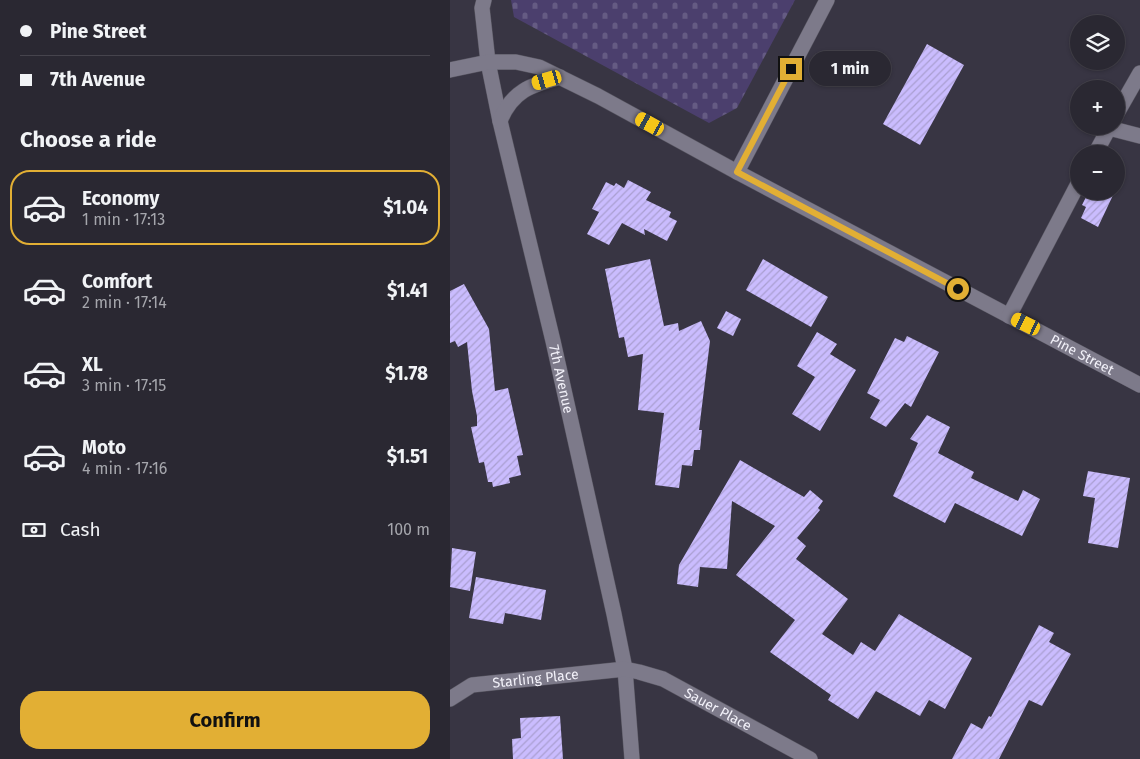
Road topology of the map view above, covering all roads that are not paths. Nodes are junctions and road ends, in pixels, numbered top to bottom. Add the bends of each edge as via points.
1 (484, 0) edge
2 (827, 0) edge
3 (488, 62) junction
4 (450, 70) edge
5 (1140, 73) edge
6 (560, 77) junction
7 (1125, 100) edge
8 (500, 121) junction
9 (1125, 129) edge
10 (1140, 136) edge
11 (737, 172) junction
12 (1070, 199) edge
13 (1009, 316) junction
14 (1140, 385) edge
15 (625, 669) junction
16 (450, 699) edge
17 (632, 759) edge
18 (810, 759) edge

1 - 3 street, 7th Avenue via 482,8
2 - 11 street
3 - 4 street, Pine Street
3 - 6 street, Pine Street via 516,62 539,67
3 - 8 street, 7th Avenue
5 - 7 street
6 - 8 street via 524,90 506,106
6 - 11 street, Pine Street
8 - 15 street, 7th Avenue via 553,341
9 - 10 street
11 - 13 street, Pine Street
12 - 13 street
13 - 14 street, Pine Street
15 - 16 street, Starling Place via 472,685
15 - 17 street, 7th Avenue
15 - 18 street, Sauer Place via 663,679

